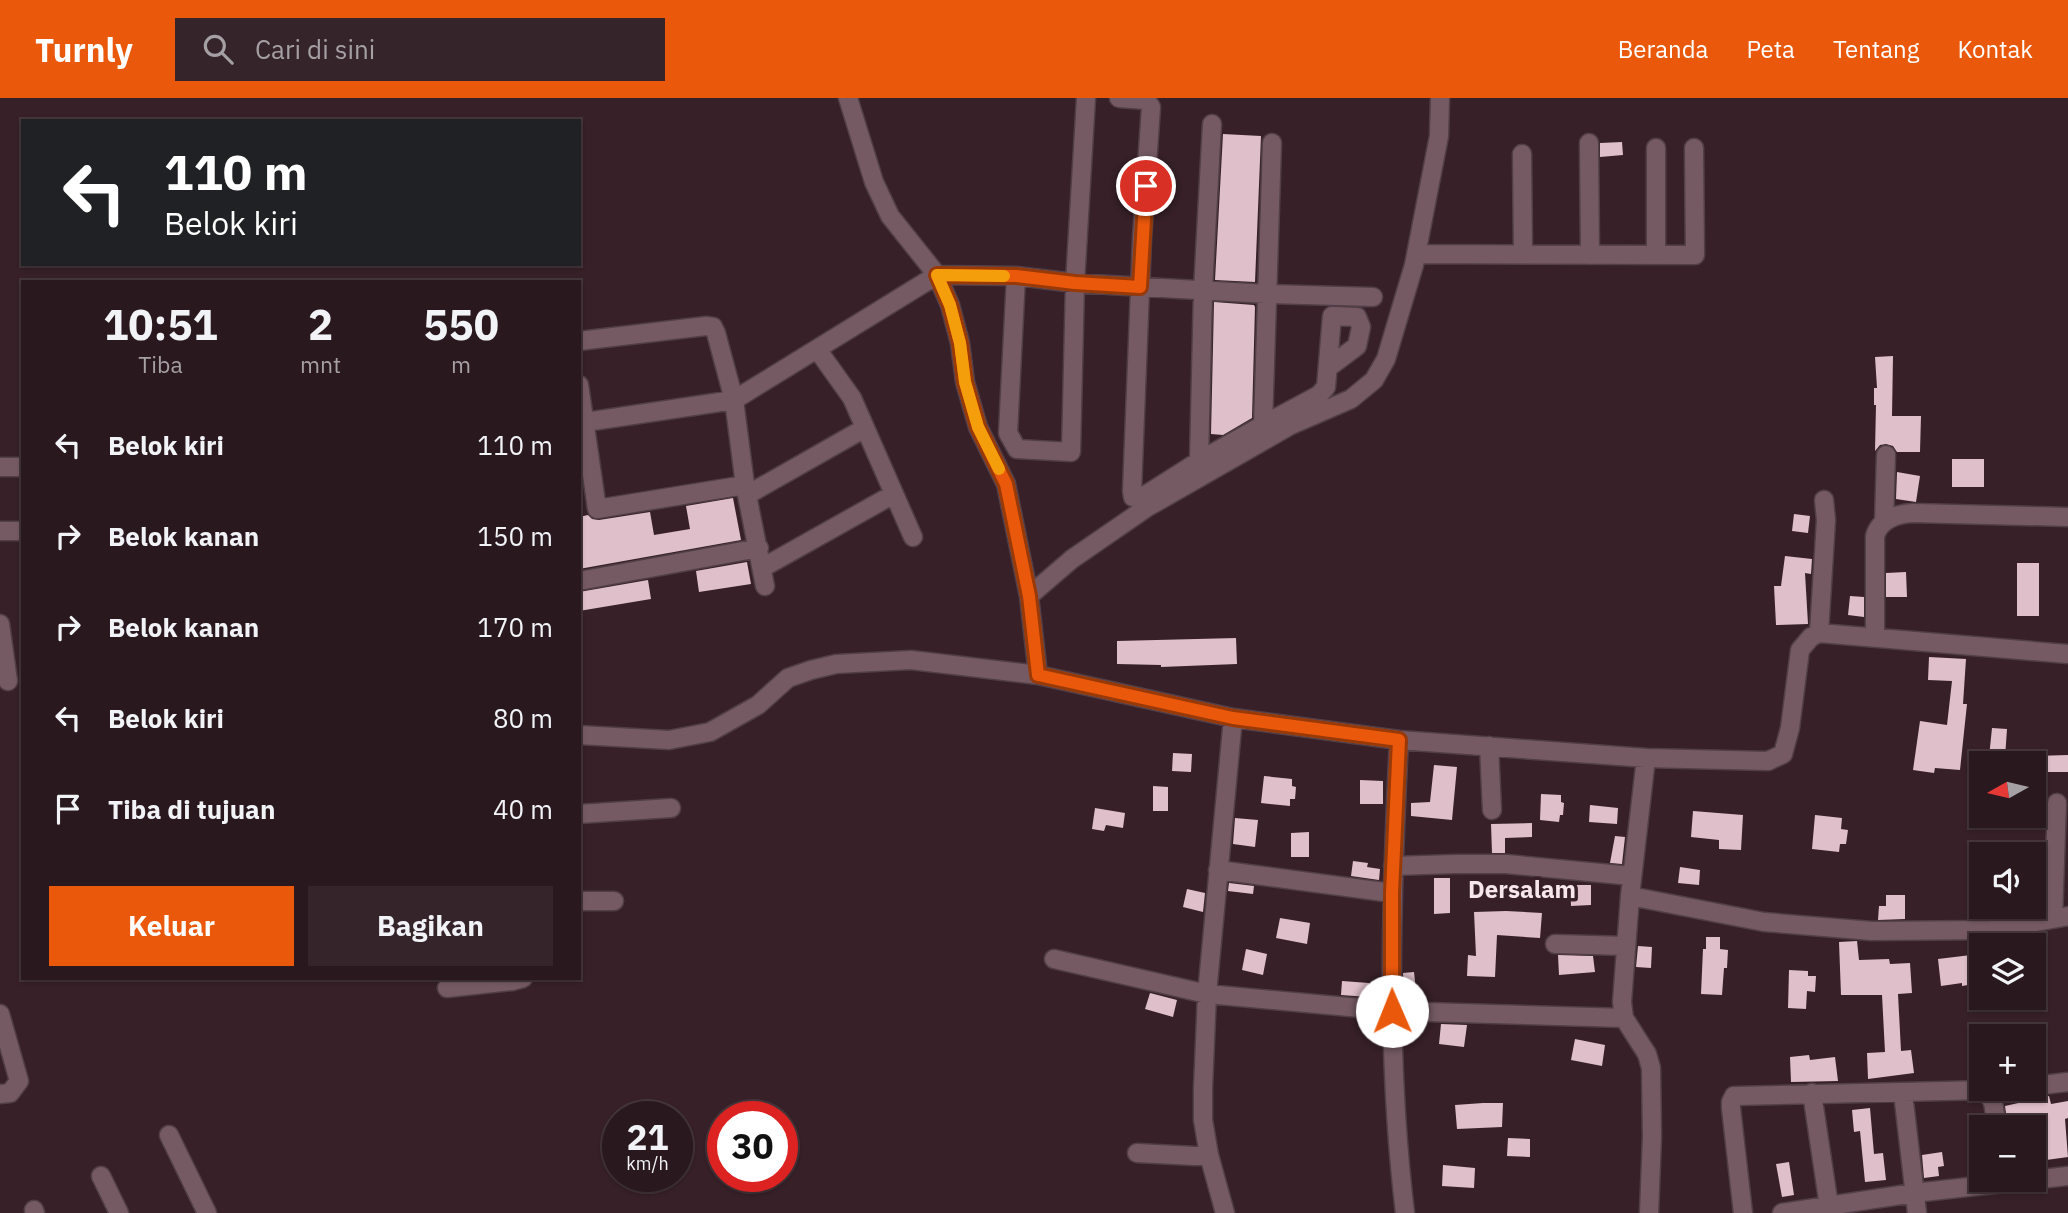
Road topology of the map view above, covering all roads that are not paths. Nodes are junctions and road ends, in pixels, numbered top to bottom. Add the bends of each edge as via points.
1 (848, 98) edge
2 (1086, 98) edge
3 (1119, 98) edge
4 (1440, 98) edge
5 (1212, 124) dead end
6 (1589, 143) dead end
7 (1272, 144) dead end
8 (1656, 148) dead end
9 (1694, 148) dead end
10 (1522, 154) dead end
11 (1416, 254) junction
12 (1523, 254) junction
13 (1590, 255) junction
14 (1656, 255) junction
15 (937, 275) junction
16 (1016, 276) junction
17 (1075, 283) junction
18 (1140, 287) junction
19 (1203, 290) junction
20 (1267, 294) junction
21 (1373, 297) dead end
22 (581, 341) edge
23 (817, 349) junction
24 (1329, 367) dead end
25 (734, 400) junction
26 (581, 404) edge
27 (583, 422) edge
28 (1263, 425) junction
29 (865, 428) junction
30 (1886, 455) dead end
31 (1199, 461) junction
32 (0, 467) edge
33 (21, 467) edge
34 (746, 490) junction
35 (894, 494) junction
36 (1824, 500) dead end
37 (588, 511) edge
38 (2068, 517) edge
39 (1884, 522) junction
40 (0, 531) edge
41 (21, 531) edge
42 (913, 537) dead end
43 (758, 548) junction
44 (581, 581) edge
45 (1029, 596) junction
46 (0, 624) edge
47 (1819, 632) junction
48 (1875, 637) junction
49 (2068, 654) edge
50 (1038, 675) junction
51 (10, 681) edge
52 (1233, 718) junction
53 (581, 735) edge
54 (1399, 740) junction
55 (1489, 746) junction
56 (1646, 758) junction
57 (2057, 803) dead end
58 (671, 808) dead end
59 (1492, 810) dead end
60 (581, 814) edge
61 (1393, 866) junction
62 (1218, 870) junction
63 (1632, 876) junction
64 (1392, 893) junction
65 (1630, 896) junction
66 (581, 901) edge
67 (614, 901) dead end
68 (2061, 917) edge
69 (1555, 944) dead end
70 (1626, 946) junction
71 (1054, 958) dead end
72 (516, 980) edge
73 (447, 988) dead end
74 (1207, 994) junction
75 (1392, 1011) junction
76 (0, 1014) edge
77 (1625, 1018) junction
78 (2068, 1082) edge
79 (2046, 1085) edge
80 (1969, 1091) edge
81 (1812, 1093) junction
82 (1903, 1093) junction
83 (0, 1094) edge
84 (169, 1135) dead end
85 (1136, 1153) dead end
86 (1209, 1155) junction
87 (101, 1176) dead end
88 (2068, 1176) edge
89 (2046, 1178) edge
90 (1969, 1186) edge
91 (1914, 1193) junction
92 (1830, 1210) edge
93 (119, 1213) edge
94 (207, 1213) edge
95 (1225, 1213) edge
96 (1405, 1213) edge
97 (1649, 1213) edge
98 (1743, 1213) edge
99 (1782, 1213) edge
100 (1917, 1213) edge

1 - 15 street via 874,182 890,216
2 - 17 street
3 - 18 street via 1146,100 1151,107
4 - 11 street via 1439,136
5 - 19 street
6 - 13 street
7 - 20 street
8 - 14 street
9 - 14 street via 1695,255
10 - 12 street
11 - 12 street
11 - 45 street via 1386,359 1374,380 1351,399 1291,425 1146,508 1072,559
12 - 13 street
13 - 14 street
15 - 16 street
15 - 23 street
15 - 45 street via 950,305 978,427 1006,484
16 - 17 street
16 - 17 street via 1008,433 1017,449 1071,452
17 - 18 street
18 - 19 street
18 - 31 street via 1133,497 1147,494
19 - 20 street
19 - 31 street
20 - 21 street
20 - 28 street
22 - 25 street via 713,327
23 - 25 street
23 - 29 street via 852,398
24 - 28 street via 1326,387 1319,395
25 - 27 street
25 - 34 street
26 - 27 street
27 - 37 street
28 - 31 street
29 - 34 street
29 - 35 street
30 - 39 street
32 - 33 street
34 - 37 street
34 - 43 street
35 - 42 street
35 - 43 street via 763,577
36 - 47 street
38 - 39 street via 1913,513
39 - 48 street via 1874,541
40 - 41 street
43 - 44 street
45 - 50 street
46 - 51 street
47 - 48 street
47 - 56 street via 1800,650 1783,754 1768,761
48 - 49 street
50 - 52 street
50 - 53 street via 911,660 836,664 788,678 758,705 710,732 669,740
52 - 54 street
52 - 62 street
54 - 55 street
54 - 61 street
55 - 56 street
55 - 59 street
56 - 63 street
57 - 68 street
58 - 60 street
61 - 63 street via 1506,864
61 - 64 street
62 - 64 street
62 - 74 street
63 - 65 street
64 - 75 street
65 - 68 street via 1764,922 1872,931 1991,930
65 - 70 street
66 - 67 street
69 - 70 street
70 - 77 street
71 - 74 street
72 - 73 street
74 - 75 street
74 - 86 street via 1202,1088
75 - 77 street
75 - 96 street
76 - 83 street via 19,1081 10,1093
77 - 97 street via 1651,1068
78 - 79 street
80 - 82 street
81 - 82 street
81 - 92 street
81 - 98 street via 1732,1098
82 - 91 street
84 - 94 street
85 - 86 street
86 - 95 street
87 - 93 street
88 - 89 street
90 - 91 street
91 - 92 street
91 - 100 street
92 - 99 street

